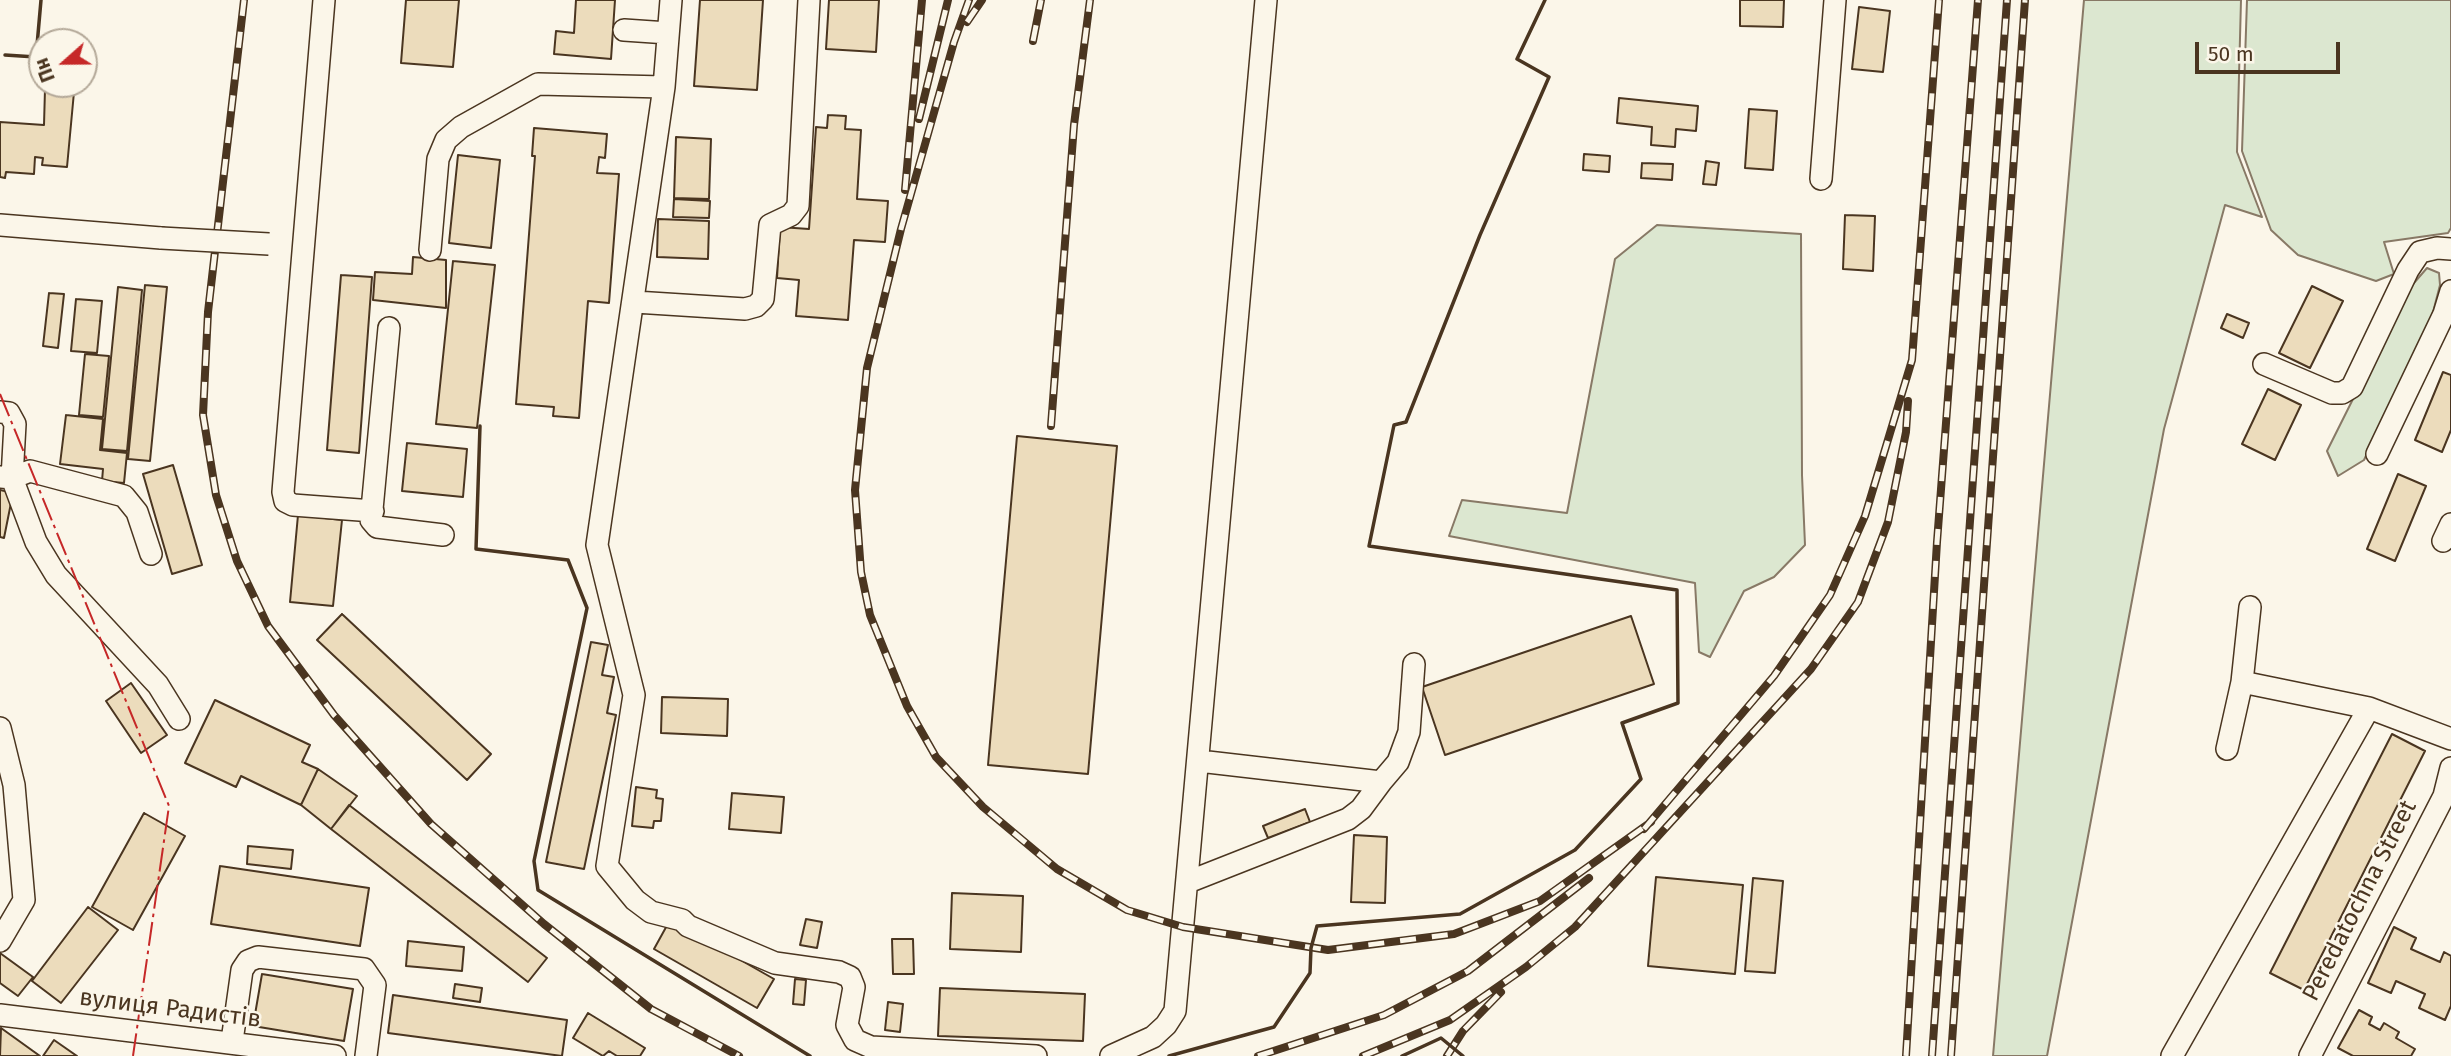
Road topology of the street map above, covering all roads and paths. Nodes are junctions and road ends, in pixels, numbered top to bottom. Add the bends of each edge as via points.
1 (324, 0) edge
2 (671, 0) edge
3 (810, 0) edge
4 (1266, 0) edge
5 (1835, 0) edge
6 (624, 30) dead end
7 (668, 33) junction
8 (664, 87) junction
9 (1821, 179) dead end
10 (0, 225) edge
11 (303, 247) junction
12 (2451, 249) edge
13 (430, 250) dead end
14 (2451, 291) edge
15 (635, 302) junction
16 (389, 328) dead end
17 (2264, 364) dead end
18 (0, 412) edge
19 (2377, 454) dead end
20 (6, 477) edge
21 (373, 511) junction
22 (443, 535) dead end
23 (151, 554) dead end
24 (2250, 607) dead end
25 (1414, 664) dead end
26 (2242, 682) junction
27 (2369, 708) junction
28 (179, 719) dead end
29 (0, 728) edge
30 (2451, 739) edge
31 (2227, 749) dead end
32 (1199, 761) junction
33 (2451, 768) edge
34 (1381, 782) junction
35 (2448, 798) edge
36 (1188, 882) junction
37 (0, 941) edge
38 (0, 1014) edge
39 (232, 1041) junction
40 (335, 1056) edge
41 (366, 1056) edge
42 (1036, 1056) edge
43 (1111, 1056) edge
44 (2172, 1056) edge
45 (2310, 1056) edge

1 - 11 street
2 - 7 street
3 - 15 street via 798,206 791,215 770,225 763,299 745,309
4 - 32 street
5 - 9 street
6 - 7 street
7 - 8 street
8 - 13 street via 538,84 461,127 446,140 438,159
8 - 15 street
10 - 11 street, bridge
11 - 21 street via 285,501
12 - 17 street via 2420,252 2352,387 2332,393
14 - 19 street
15 - 42 street via 597,545 634,695 607,866 651,912 682,920 775,963 850,976 854,987 847,1025 855,1040 871,1047
16 - 21 street
18 - 20 street via 9,413 15,424
20 - 23 street via 30,471 124,495 137,512
20 - 28 street via 56,575 158,685
21 - 22 street via 371,520 377,527
24 - 26 street
25 - 34 street via 1409,732 1398,762
26 - 27 street
26 - 31 street
27 - 30 street
27 - 44 street
29 - 37 street via 14,785 24,901
32 - 34 street
32 - 36 street
33 - 35 street, Peredatochna Street
34 - 36 street via 1348,819
35 - 45 street, Peredatochna Street
36 - 43 street via 1175,1011 1153,1037
38 - 39 street, вулиця Радистів
39 - 40 street, вулиця Радистів
39 - 41 street via 242,970 258,957 364,969 375,985

